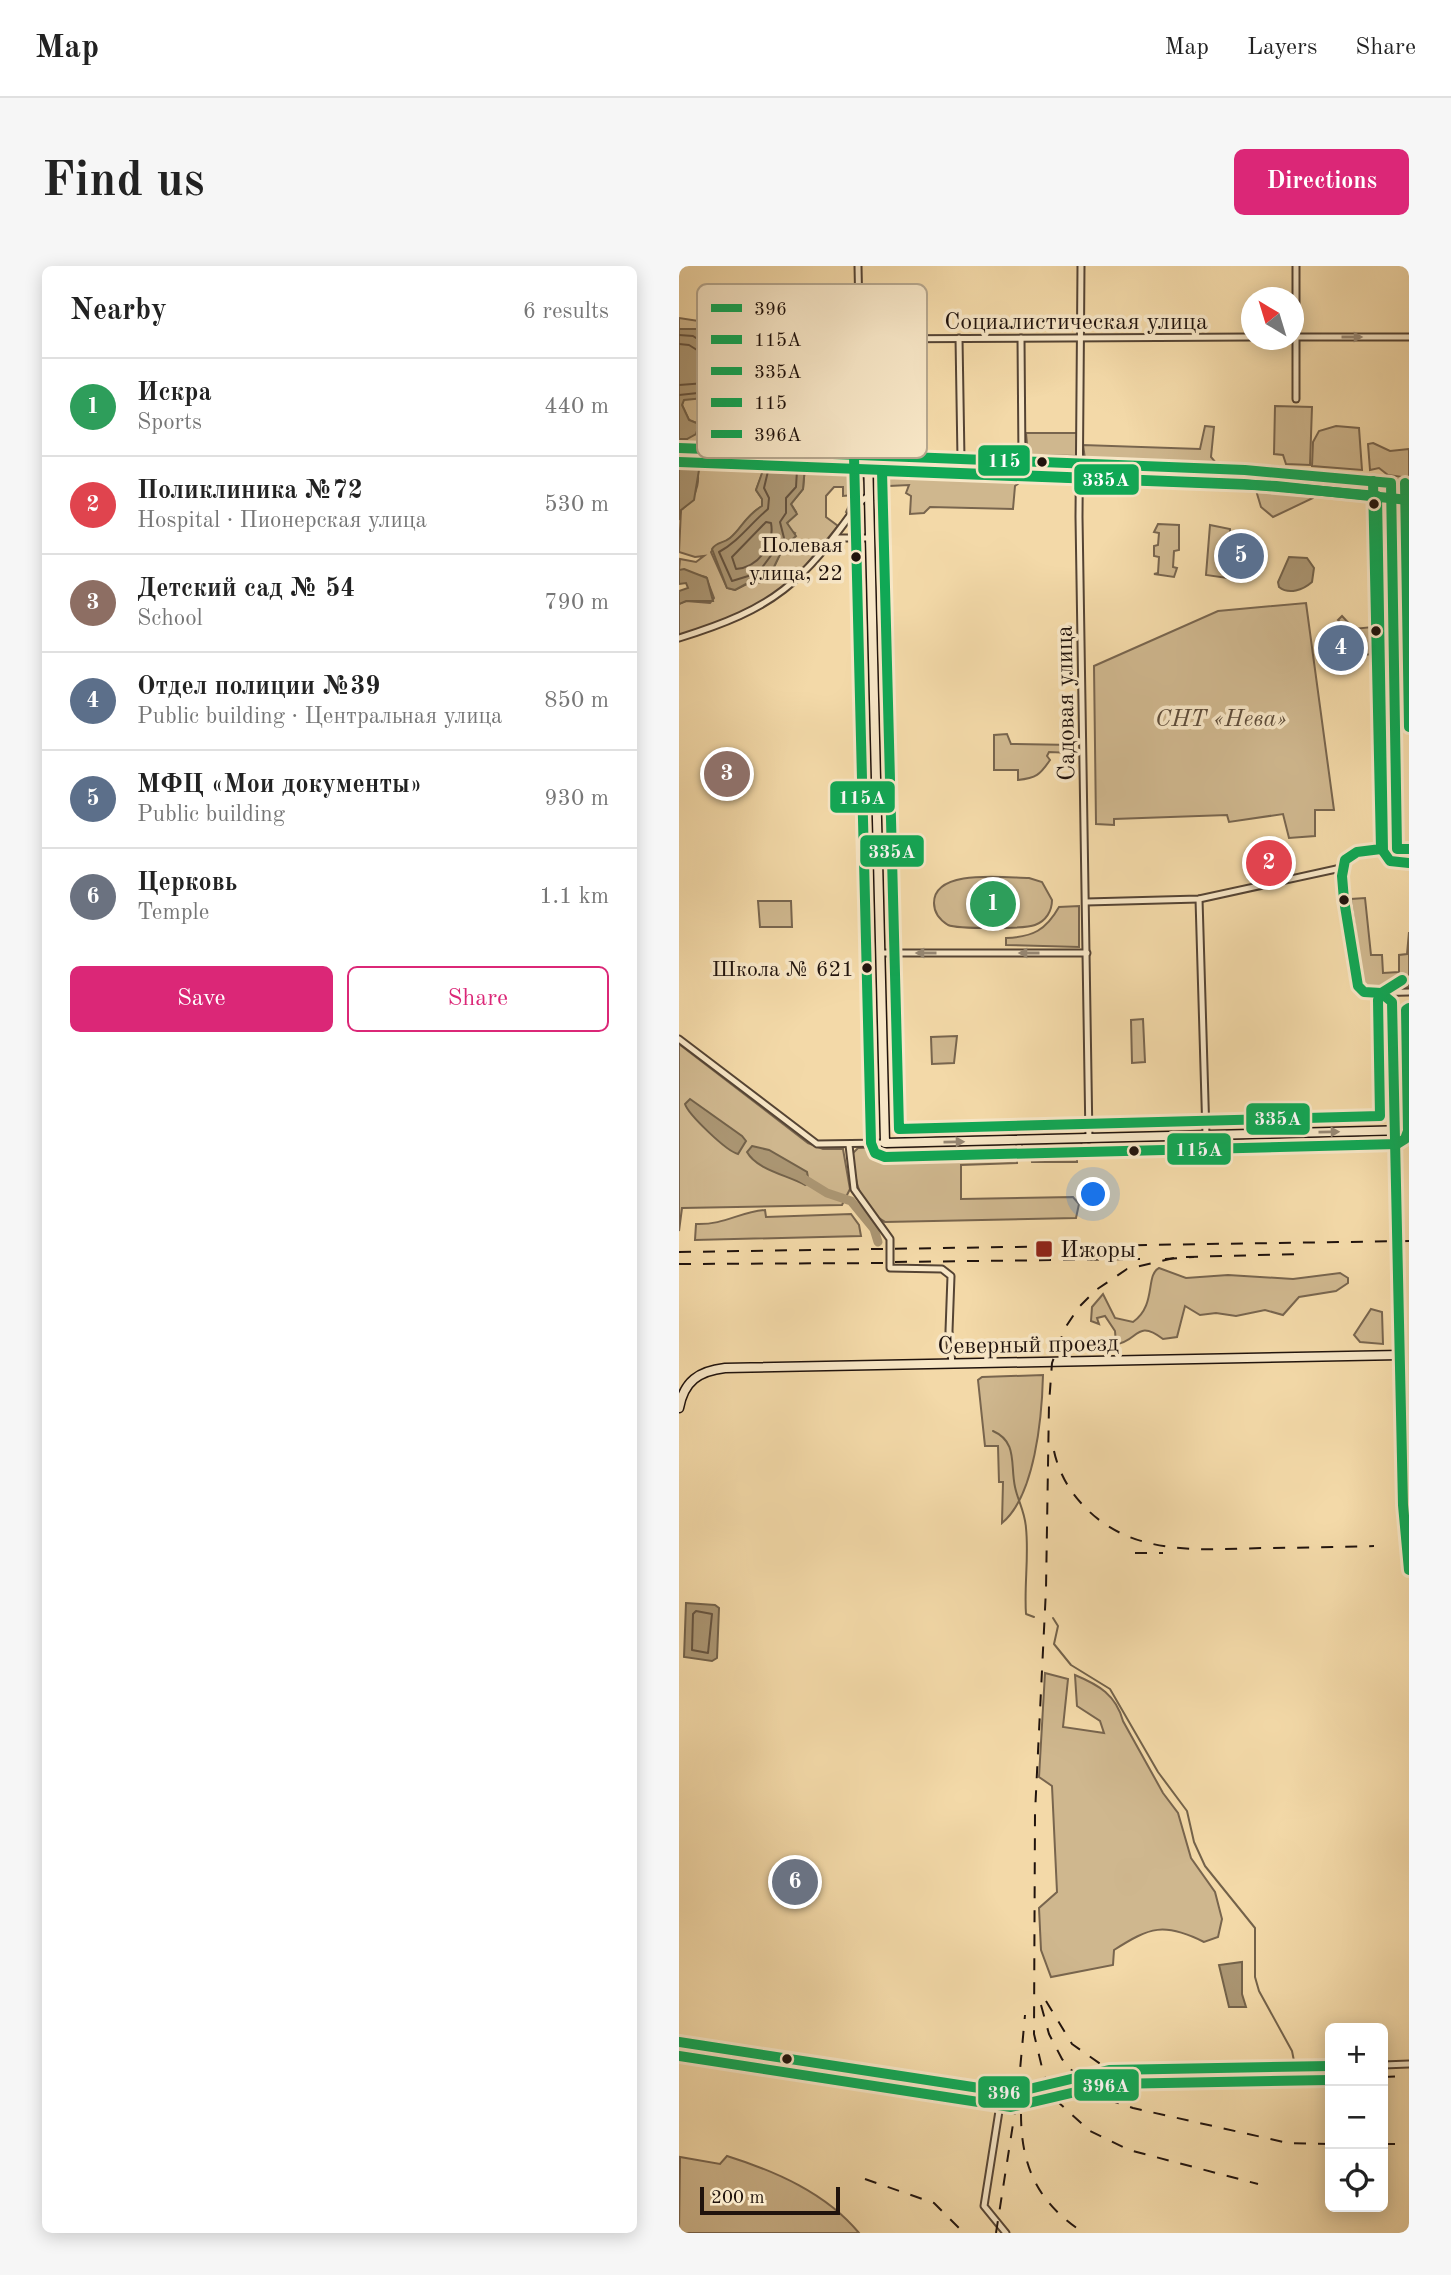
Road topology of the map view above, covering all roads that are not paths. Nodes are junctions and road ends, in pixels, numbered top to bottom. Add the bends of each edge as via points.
1 (858, 266) edge
2 (1081, 266) edge
3 (1296, 266) edge
4 (858, 284) edge
5 (1295, 287) edge
6 (1241, 337) edge
7 (1304, 337) edge
8 (1409, 337) edge
9 (959, 338) junction
10 (1021, 338) junction
11 (1082, 338) junction
12 (927, 339) edge
13 (1294, 350) edge
14 (1296, 399) dead end
15 (679, 448) edge
16 (697, 449) edge
17 (927, 457) edge
18 (865, 458) edge
19 (961, 459) junction
20 (1022, 461) junction
21 (1079, 463) junction
22 (1373, 481) junction
23 (1391, 483) junction
24 (1409, 486) edge
25 (868, 496) junction
26 (834, 538) junction
27 (869, 538) junction
28 (1393, 613) junction
29 (1376, 614) junction
30 (679, 638) edge
31 (1381, 849) junction
32 (1397, 849) junction
33 (1409, 849) edge
34 (1341, 868) junction
35 (1199, 899) junction
36 (1086, 902) junction
37 (881, 953) junction
38 (1087, 953) junction
39 (1381, 993) junction
40 (1407, 993) edge
41 (1392, 1002) junction
42 (679, 1039) edge
43 (1394, 1130) junction
44 (1409, 1130) edge
45 (1206, 1135) junction
46 (1089, 1139) junction
47 (885, 1143) junction
48 (849, 1145) junction
49 (1400, 1355) junction
50 (952, 1364) junction
51 (679, 1408) edge
52 (1409, 1570) edge
53 (679, 2042) edge
54 (1388, 2064) edge
55 (1409, 2064) edge
56 (1325, 2066) edge
57 (1002, 2092) junction
58 (1006, 2233) edge

1 - 4 street
2 - 11 street, Садовая улица
3 - 5 street
6 - 11 street, Социалистическая улица
7 -> 8 street
9 - 10 street, Социалистическая улица
9 - 12 street, Социалистическая улица
9 - 19 street
10 - 11 street, Социалистическая улица
10 - 20 street
11 - 21 street, Садовая улица
13 - 14 street
15 - 16 main road
17 - 19 main road
18 - 25 street
19 - 20 main road
20 - 21 main road
21 - 22 main road
21 - 36 street, Садовая улица
22 - 23 main road
22 - 29 street
23 - 24 main road
23 - 28 street
25 - 26 street
25 - 27 street
26 - 27 street
26 - 30 street via 797,579 757,610
27 - 37 street
28 - 29 street
28 - 32 street
29 - 31 street
31 - 32 street
31 - 34 street via 1354,851
32 - 33 street
34 - 35 street
34 - 39 street via 1356,982 1364,992
35 - 36 street
35 - 45 street
36 - 38 street, Садовая улица
38 -> 37 street
37 - 47 street
38 - 46 street, Садовая улица
39 - 40 street
39 - 41 street
40 - 41 street
41 - 43 street
42 - 48 street via 811,1140 826,1146
43 - 44 street
45 -> 43 street
43 - 49 street
45 - 46 street
47 -> 46 street
47 - 48 street
48 - 50 street via 854,1189 890,1239 890,1268 937,1269 951,1276
49 - 50 street, Северный проезд
49 - 52 street
50 - 51 street, Северный проезд via 713,1370 687,1384
53 - 57 street
54 - 55 street
56 - 57 street via 1109,2070 1073,2074 1028,2091
57 - 58 street via 984,2206

